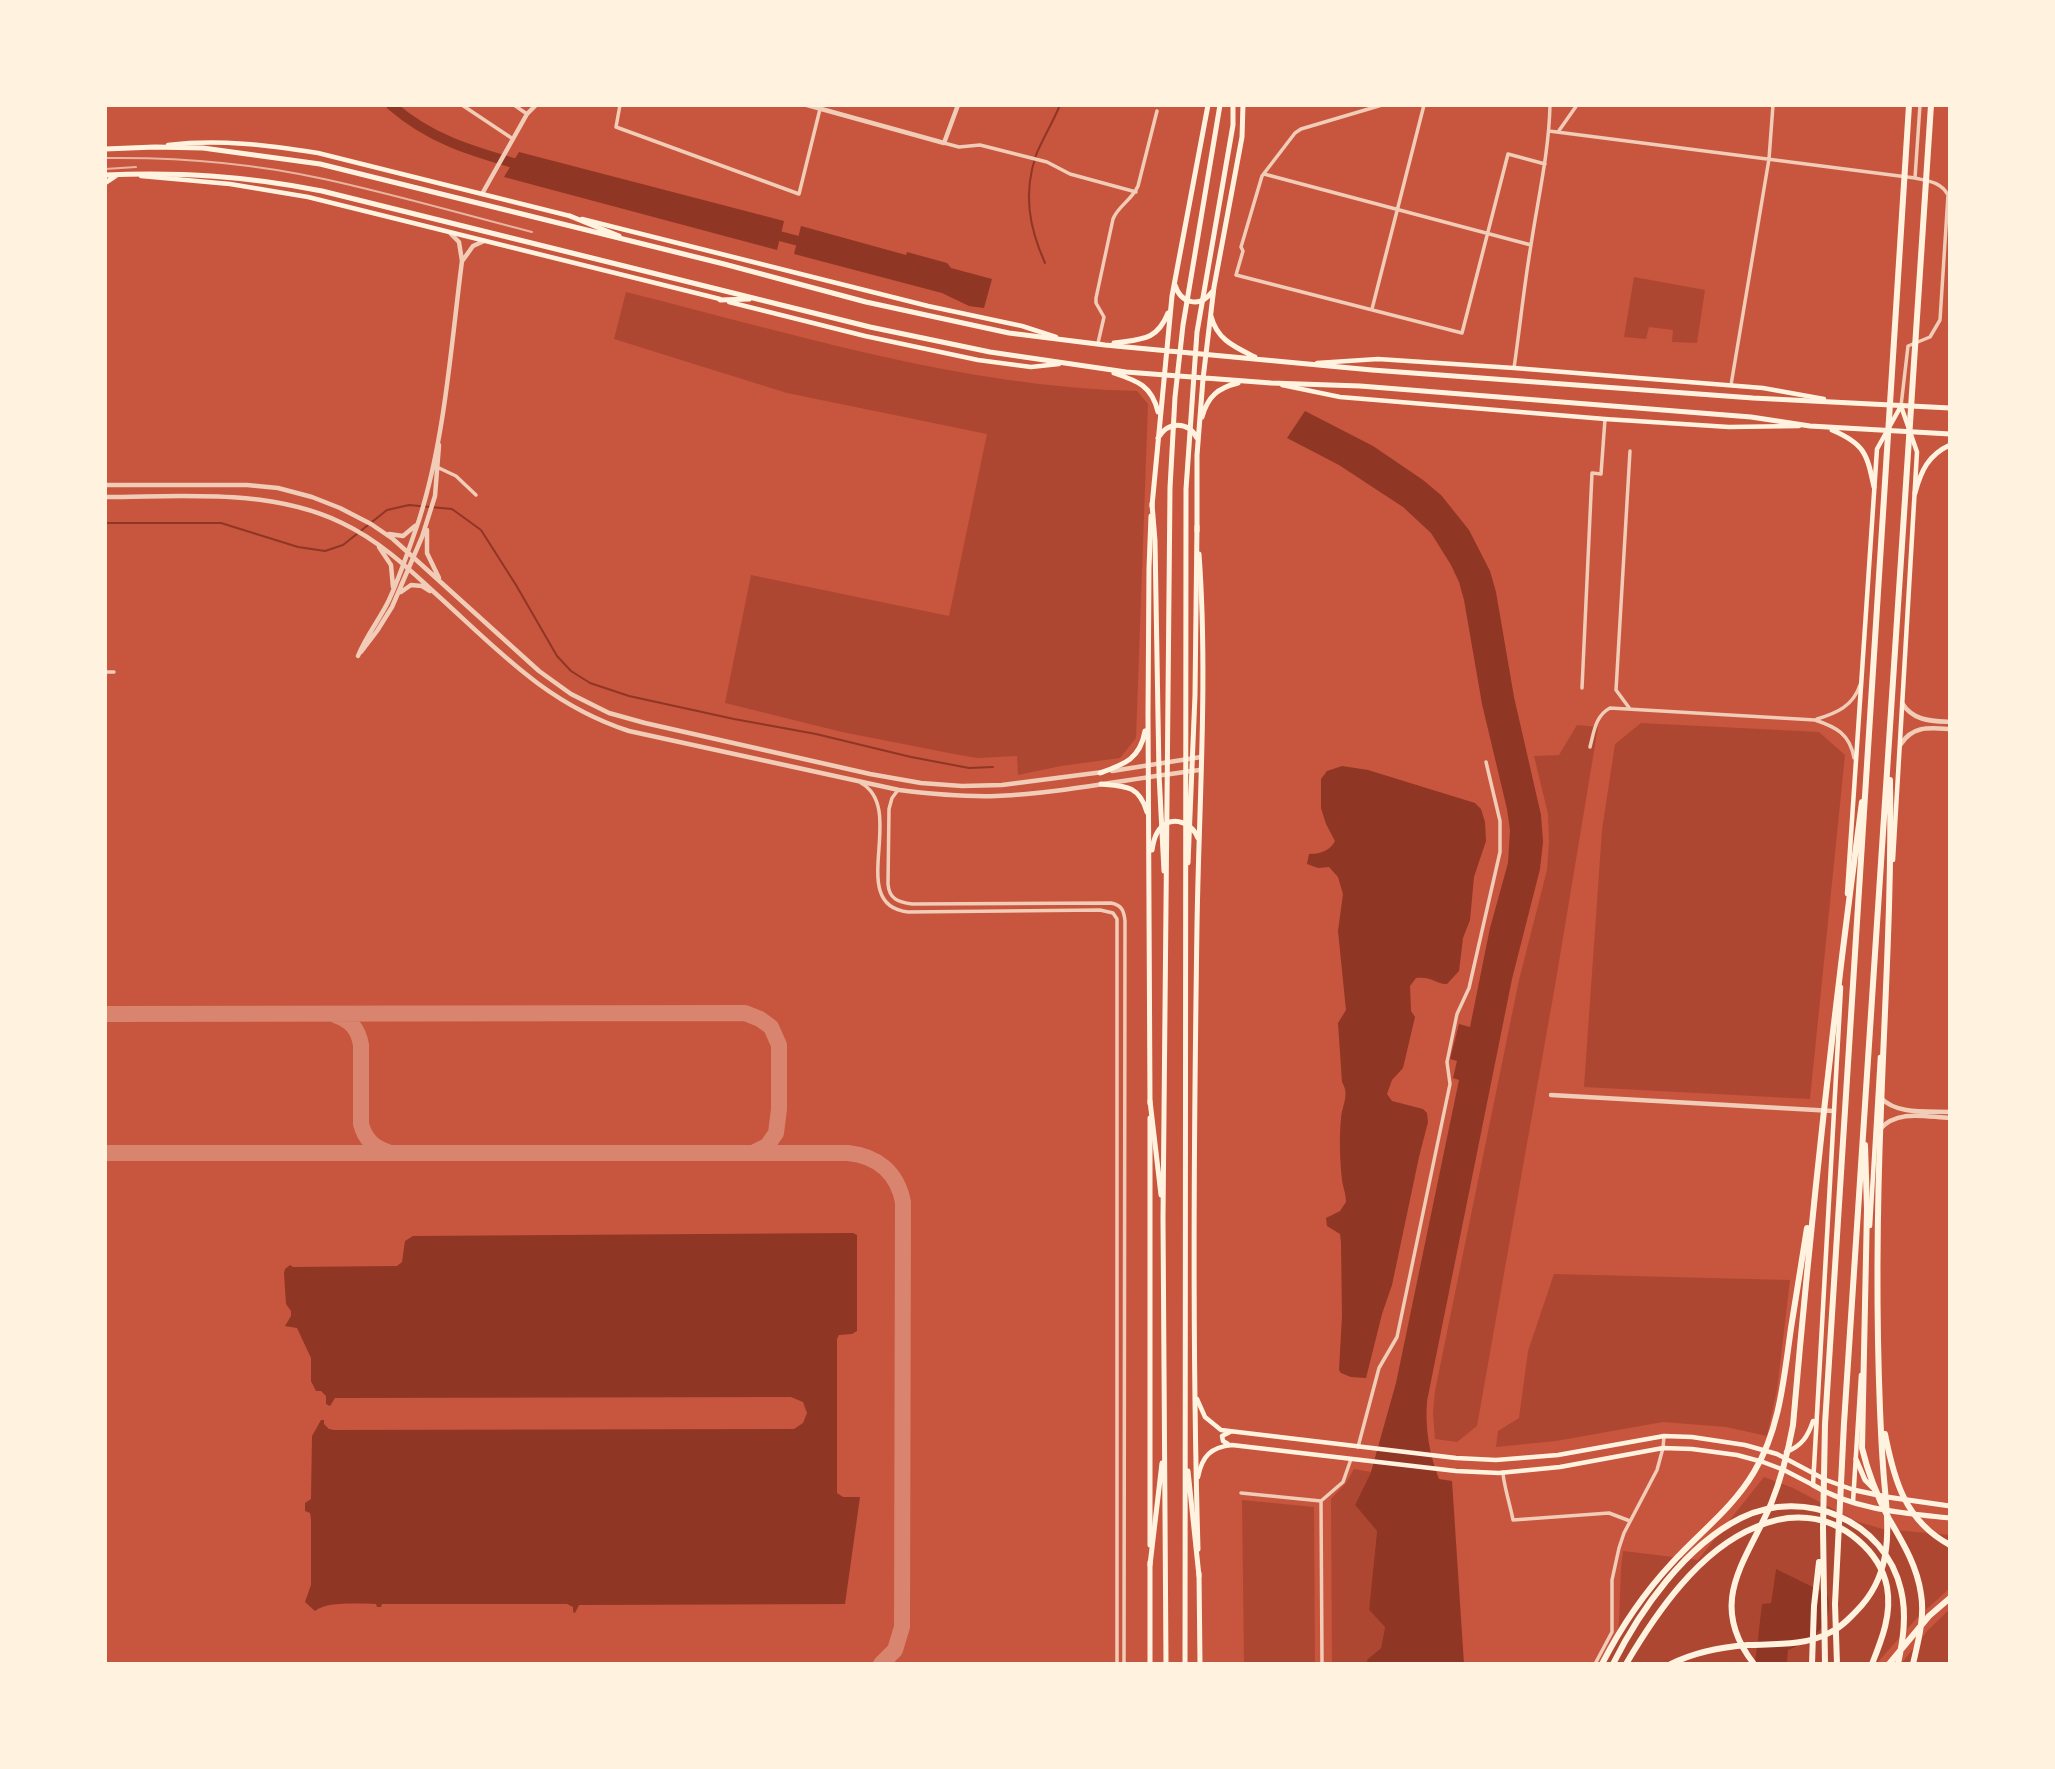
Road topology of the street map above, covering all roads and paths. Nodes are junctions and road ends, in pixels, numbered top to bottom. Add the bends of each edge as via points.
1 (462, 105) edge
2 (514, 105) edge
3 (536, 105) edge
4 (620, 105) edge
5 (807, 105) edge
6 (958, 105) edge
7 (1209, 105) edge
8 (1220, 105) edge
9 (1243, 105) edge
10 (1382, 105) edge
11 (1424, 105) edge
12 (1550, 105) edge
13 (1577, 105) edge
14 (1773, 105) edge
15 (1909, 105) edge
16 (1920, 105) edge
17 (1931, 105) edge
18 (1233, 108) edge
19 (820, 109) junction
20 (1157, 111) dead end
21 (527, 114) junction
22 (1549, 131) junction
23 (1559, 132) junction
24 (513, 139) junction
25 (944, 144) junction
26 (155, 147) junction
27 (105, 149) edge
28 (1769, 159) junction
29 (1545, 163) junction
30 (1264, 174) junction
31 (105, 175) edge
32 (118, 175) junction
33 (1915, 178) junction
34 (105, 183) edge
35 (1136, 191) junction
36 (482, 194) junction
37 (1398, 210) junction
38 (570, 216) junction
39 (446, 231) junction
40 (1487, 234) junction
41 (486, 241) junction
42 (635, 242) junction
43 (1531, 245) junction
44 (462, 261) junction
45 (1175, 279) junction
46 (1214, 287) junction
47 (1172, 296) junction
48 (720, 299) junction
49 (755, 299) junction
50 (1211, 305) junction
51 (1372, 309) junction
52 (1060, 338) junction
53 (1098, 343) junction
54 (1105, 345) junction
55 (1166, 350) junction
56 (1205, 354) junction
57 (1258, 359) junction
58 (1314, 363) junction
59 (1061, 364) junction
60 (1514, 368) junction
61 (1104, 369) junction
62 (1163, 375) junction
63 (1203, 379) junction
64 (1246, 382) junction
65 (1271, 383) junction
66 (1731, 385) junction
67 (1831, 401) junction
68 (1901, 406) junction
69 (1950, 408) edge
70 (1605, 419) junction
71 (1159, 421) junction
72 (1810, 426) junction
73 (1826, 427) junction
74 (1198, 430) junction
75 (1887, 431) junction
76 (439, 432) junction
77 (1911, 432) junction
78 (1950, 434) edge
79 (1157, 442) junction
80 (1198, 442) junction
81 (1950, 445) edge
82 (1630, 451) dead end
83 (439, 468) junction
84 (105, 483) edge
85 (1874, 487) junction
86 (1915, 493) junction
87 (476, 495) dead end
88 (105, 497) edge
89 (114, 497) junction
90 (105, 503) edge
91 (1152, 504) junction
92 (420, 516) junction
93 (428, 522) junction
94 (1197, 526) junction
95 (383, 531) junction
96 (374, 541) junction
97 (408, 552) junction
98 (414, 557) junction
99 (404, 563) junction
100 (409, 569) junction
101 (442, 583) junction
102 (393, 591) junction
103 (398, 596) junction
104 (439, 596) junction
105 (105, 672) edge
106 (114, 672) dead end
107 (1861, 681) junction
108 (1582, 688) dead end
109 (1902, 703) junction
110 (1630, 709) junction
111 (1148, 714) junction
112 (1815, 720) junction
113 (1950, 722) edge
114 (1950, 729) edge
115 (1890, 735) junction
116 (1900, 744) junction
117 (1590, 747) dead end
118 (1869, 747) junction
119 (1201, 757) junction
120 (1486, 762) dead end
121 (1149, 764) junction
122 (1855, 764) junction
123 (1200, 770) junction
124 (1100, 772) junction
125 (1149, 776) junction
126 (859, 782) junction
127 (1101, 784) junction
128 (899, 790) junction
129 (1150, 834) junction
130 (1199, 841) junction
131 (1149, 870) junction
132 (1167, 915) junction
133 (1185, 915) junction
134 (1878, 1090) junction
135 (1551, 1096) dead end
136 (1150, 1101) junction
137 (1864, 1108) junction
138 (1833, 1111) junction
139 (1950, 1112) edge
140 (1950, 1118) edge
141 (1875, 1139) junction
142 (1816, 1174) junction
143 (1163, 1218) junction
144 (1195, 1384) junction
145 (1880, 1412) junction
146 (1816, 1413) junction
147 (1231, 1432) junction
148 (1664, 1436) junction
149 (1185, 1438) junction
150 (1164, 1439) junction
151 (1232, 1445) junction
152 (1358, 1447) junction
153 (1663, 1448) junction
154 (1777, 1454) junction
155 (1856, 1459) junction
156 (1351, 1460) junction
157 (1503, 1472) junction
158 (1813, 1472) junction
159 (1813, 1485) junction
160 (1196, 1487) junction
161 (1854, 1490) junction
162 (1241, 1493) dead end
163 (1887, 1497) junction
164 (1321, 1501) junction
165 (1853, 1503) junction
166 (1950, 1506) edge
167 (1950, 1518) edge
168 (1630, 1521) junction
169 (1823, 1528) junction
170 (1950, 1545) edge
171 (1150, 1565) junction
172 (1199, 1576) junction
173 (1950, 1598) edge
174 (1117, 1664) edge
175 (1124, 1664) edge
176 (1150, 1664) edge
177 (1166, 1664) edge
178 (1185, 1664) edge
179 (1200, 1664) edge
180 (1322, 1664) edge
181 (1595, 1664) edge
182 (1602, 1664) edge
183 (1613, 1664) edge
184 (1626, 1664) edge
185 (1671, 1664) edge
186 (1754, 1664) edge
187 (1812, 1664) edge
188 (1825, 1664) edge
189 (1837, 1664) edge
190 (1872, 1664) edge
191 (1889, 1664) edge
192 (1898, 1664) edge
193 (1913, 1664) edge

1 - 24 street
2 - 21 street
3 - 21 street
4 - 19 street via 616,127 799,194
5 - 19 street
6 - 25 street
7 - 45 main road
8 - 132 main road via 1188,288 1175,397 1168,533
9 - 46 main road via 1242,137
10 - 30 street via 1301,129
11 - 37 street
12 - 22 street
13 - 23 street
14 - 28 street
15 - 118 highway
16 - 33 street
17 - 115 highway
18 - 133 main road via 1197,332 1186,489
19 - 25 street
20 - 35 street
21 - 24 street
22 - 23 street
22 - 29 street
23 - 28 street
24 - 36 street
25 - 35 street via 980,145
26 - 27 main road
26 - 36 main road via 216,141 279,147
26 - 42 main road via 203,148 320,164
28 - 33 street
28 - 66 street
29 - 40 street via 1508,154
29 - 43 street
30 - 37 street
30 - 51 street via 1236,275
31 - 32 main road
32 - 34 main road
32 - 39 main road via 278,191
32 - 49 main road via 216,175 290,185
33 - 68 street via 1935,183 1948,195 1940,320 1930,337 1908,346
35 - 53 street via 1112,219 1096,298 1104,317
36 - 38 main road
37 - 40 street
37 - 51 street
38 - 42 main road
38 - 52 main road
39 - 41 main road
39 - 44 street via 459,242
40 - 43 street
40 - 51 street via 1462,332
41 - 44 street via 473,246
41 - 48 main road
42 - 52 main road via 866,302 1009,333
43 - 60 street
44 - 76 street
45 - 46 main road via 1179,295 1191,302 1206,299
45 - 47 main road
46 - 50 main road
47 - 54 main road via 1165,320 1155,333
47 - 55 main road
48 - 49 main road
48 - 59 main road via 978,360 1031,367
49 - 59 main road via 934,341
50 - 56 main road
50 - 57 main road via 1219,335
52 - 53 main road
53 - 54 main road
54 - 55 main road
55 - 56 main road
55 - 62 main road
56 - 57 main road
56 - 63 main road
57 - 58 main road
58 - 60 main road via 1378,359
58 - 67 main road
59 - 61 main road
60 - 66 main road
61 - 62 main road
61 - 71 main road via 1146,387 1153,395
62 - 63 main road
62 - 71 main road
63 - 64 main road
63 - 74 main road
64 - 65 main road
64 - 74 main road via 1222,388 1212,396
65 - 70 main road via 1340,397
65 - 72 main road via 1751,417
66 - 67 main road
67 - 68 main road
68 - 69 main road
68 - 75 main road
68 - 77 main road
70 - 72 main road via 1729,427
70 - 108 street via 1601,474 1592,473
71 - 79 main road
72 - 73 main road
73 - 75 main road
73 - 85 main road via 1864,450
74 - 80 main road
75 - 77 main road
75 - 85 main road via 1877,449
76 - 83 street
76 - 92 street
77 - 78 main road
77 - 86 main road via 1917,448
79 - 80 main road via 1165,429 1180,425 1193,432
79 - 91 main road
80 - 94 main road
81 - 86 main road via 1926,464
82 - 110 street via 1616,690
83 - 87 street via 456,476
83 - 93 street
84 - 95 street via 268,486 351,513
85 - 107 main road
86 - 109 main road
88 - 89 street
89 - 90 street
89 - 96 street via 264,500 342,523
91 - 111 main road
91 - 132 main road
92 - 95 street via 407,534
92 - 97 street
93 - 98 street
93 - 101 street via 427,552
94 - 119 main road via 1203,610
94 - 133 main road
95 - 97 street
96 - 99 street
96 - 102 street via 391,565
97 - 98 street
97 - 99 street
98 - 100 street
98 - 101 street
99 - 100 street
99 - 102 street
100 - 103 street
100 - 104 street
101 - 124 street via 556,684 628,719 920,783 1034,783
102 - 103 street via 358,656
103 - 104 street via 406,587 416,585
104 - 126 street via 542,687 590,716 629,731
105 - 106 street
107 - 112 street via 1845,708
107 - 122 main road
109 - 113 street via 1919,718
109 - 116 main road
110 - 112 street
110 - 117 street via 1603,712
111 - 121 main road
111 - 124 main road via 1136,754
112 - 122 street via 1846,736
114 - 116 street via 1919,729
115 - 137 highway
115 - 145 highway via 1891,858 1878,1261
116 - 134 main road
118 - 142 highway
118 - 169 highway via 1825,1424
119 - 121 street
119 - 123 main road
120 - 152 street via 1500,821 1499,862 1469,988 1457,1014 1447,1062 1450,1084 1397,1337 1379,1368
121 - 124 street
121 - 125 main road
122 - 138 main road
123 - 125 street
123 - 130 main road
125 - 127 street
125 - 129 main road
126 - 128 street
126 - 174 street via 877,799 878,885 892,908 908,912 1105,910 1117,919
127 - 128 street via 994,796
127 - 129 main road via 1135,790 1146,809
128 - 175 street via 889,809 888,891 896,901 1111,903 1123,911
129 - 131 main road
130 - 131 main road via 1188,825 1167,823 1156,833
130 - 144 main road
131 - 136 main road
132 - 143 main road
133 - 149 main road
134 - 139 street via 1894,1108
134 - 141 main road
135 - 138 street
136 - 143 main road
136 - 171 main road
137 - 189 highway via 1839,1509
137 - 193 highway via 1867,1209 1862,1448 1871,1481 1905,1545 1922,1595
138 - 146 main road
140 - 141 street via 1900,1115 1886,1122
141 - 155 main road
142 - 182 highway via 1781,1399 1762,1458 1734,1501 1645,1595
142 - 186 highway via 1790,1445 1731,1597 1740,1643
143 - 150 main road
144 - 147 main road via 1205,1417
144 - 160 main road
145 - 170 highway via 1903,1497 1921,1523
145 - 185 highway via 1887,1550 1865,1602 1832,1632 1813,1640 1724,1648
146 - 154 main road via 1801,1444
146 - 158 main road
147 - 151 main road via 1222,1439
147 - 152 main road
148 - 152 main road via 1537,1458 1496,1460
148 - 153 street
148 - 154 main road via 1724,1441
149 - 172 main road
149 - 178 main road
150 - 171 main road
150 - 177 main road
151 - 156 main road
151 - 160 main road via 1207,1454
153 - 157 main road via 1560,1467
153 - 159 main road via 1748,1458
153 - 168 street via 1657,1470
154 - 158 main road
155 - 161 main road
155 - 163 main road via 1865,1480
156 - 157 main road
156 - 164 street via 1343,1482
157 - 168 street via 1513,1520 1609,1513
158 - 159 main road
158 - 161 main road
159 - 165 main road
160 - 172 main road
161 - 163 main road
161 - 165 main road
162 - 164 street
163 - 166 main road
164 - 180 street
165 - 167 main road
168 - 181 street via 1612,1580 1612,1632
169 - 187 highway
169 - 188 highway
171 - 176 main road
172 - 179 main road
173 - 191 highway
183 - 192 highway via 1642,1613 1696,1550 1741,1518 1786,1506 1842,1517 1883,1551 1903,1600
184 - 190 highway via 1663,1607 1710,1557 1755,1527 1795,1517 1839,1528 1878,1562 1887,1586 1888,1608

